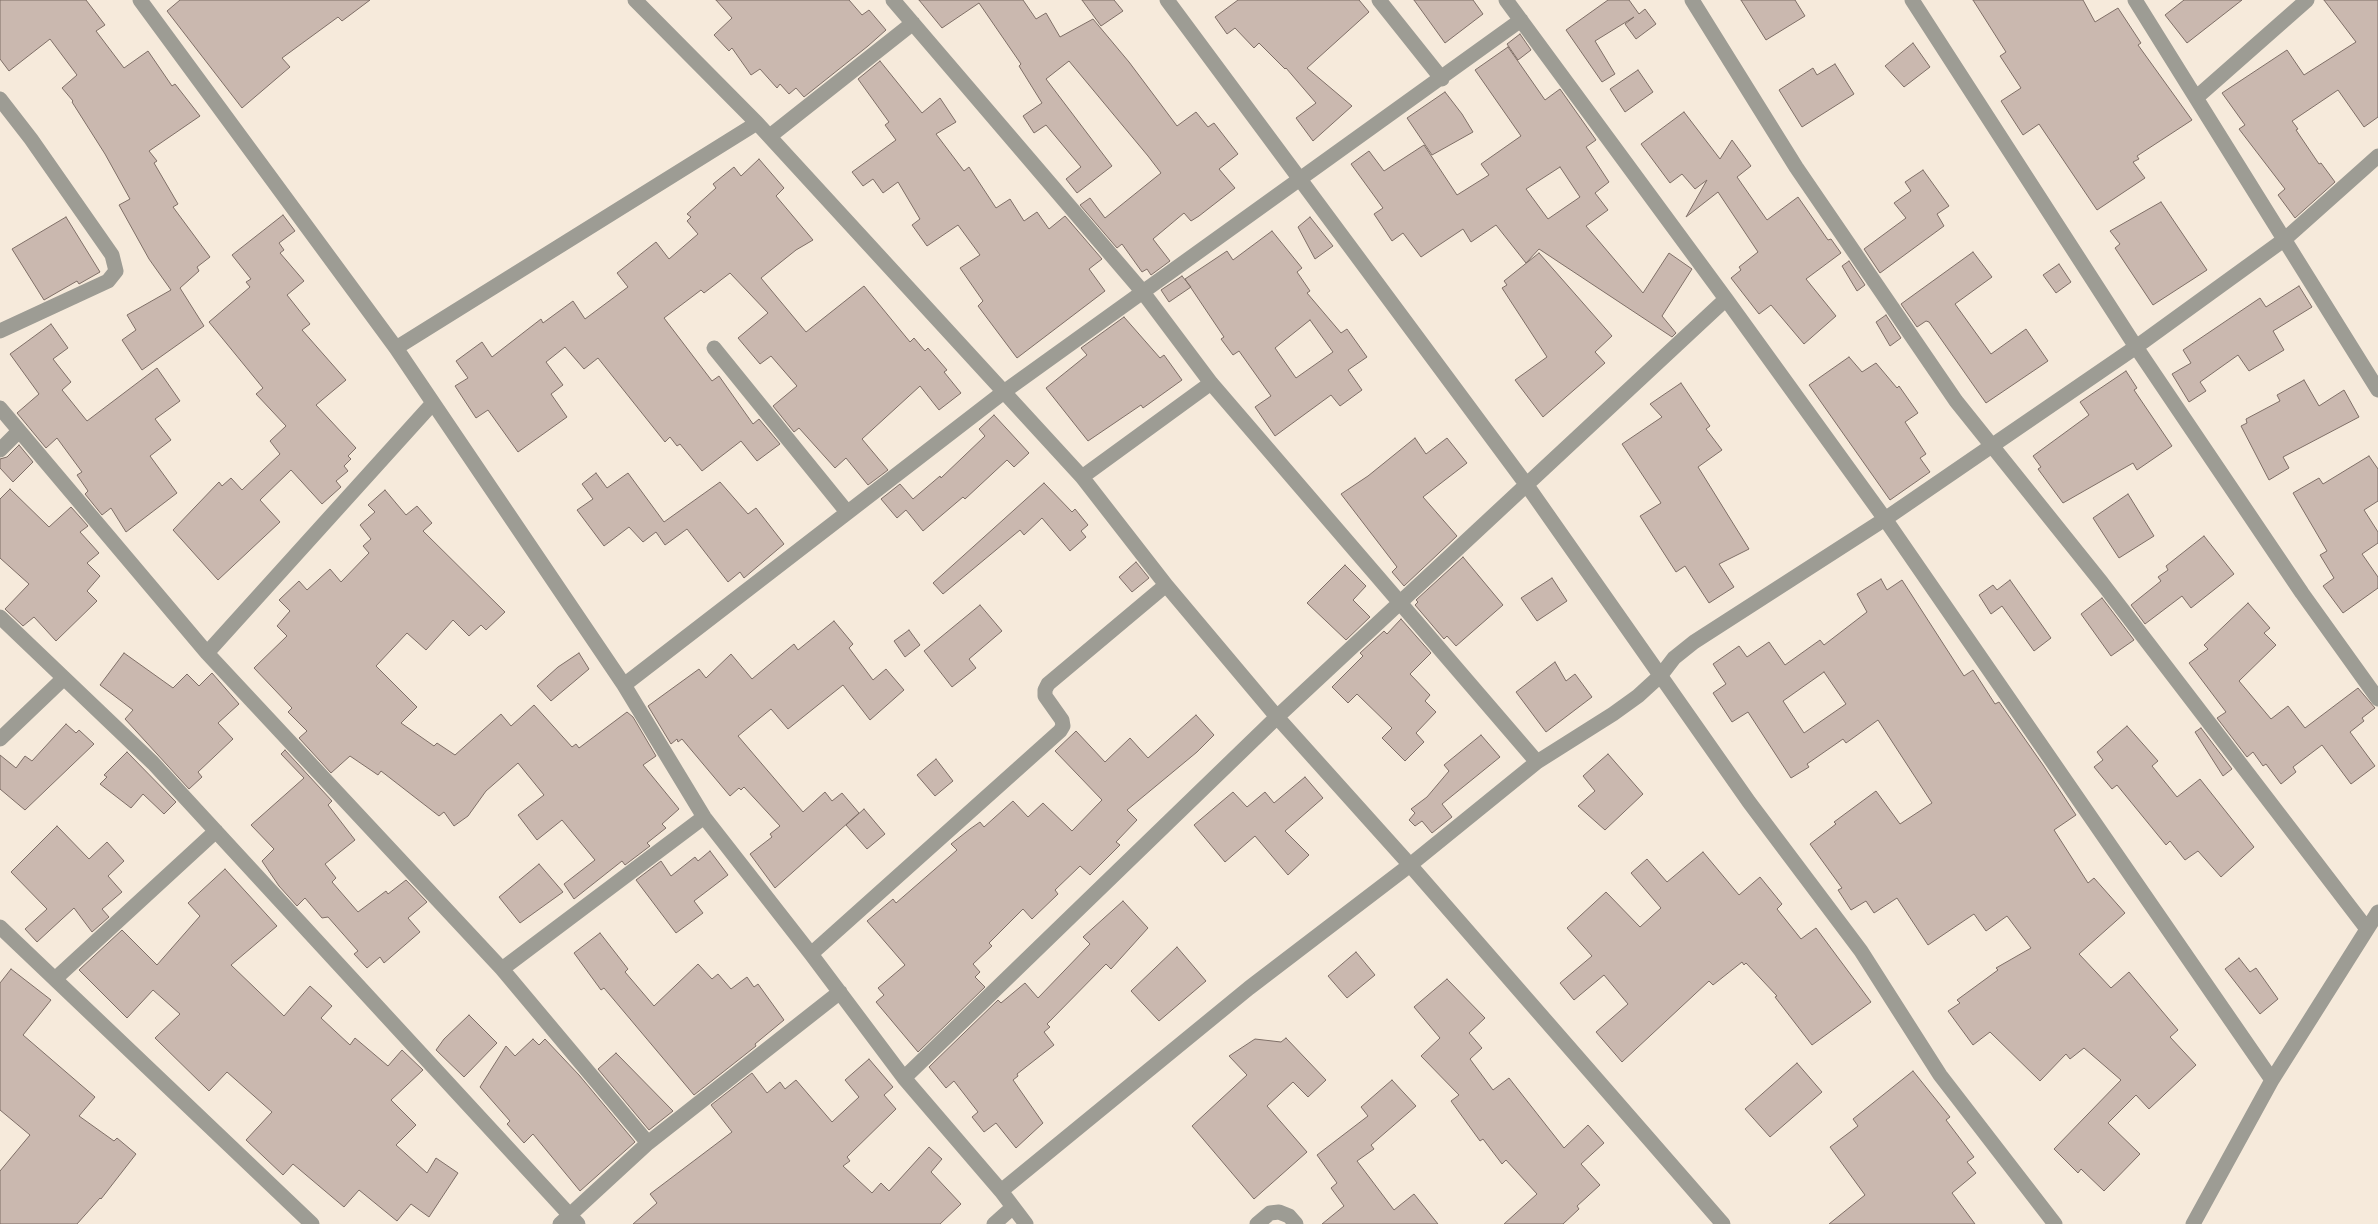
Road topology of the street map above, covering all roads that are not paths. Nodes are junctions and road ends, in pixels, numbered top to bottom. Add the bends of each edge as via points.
1 (140, 0) edge
2 (635, 0) edge
3 (893, 0) edge
4 (1168, 0) edge
5 (1380, 0) edge
6 (1506, 0) edge
7 (1692, 0) edge
8 (1912, 0) edge
9 (2135, 0) edge
10 (2307, 0) edge
11 (1521, 20) junction
12 (913, 23) junction
13 (1442, 78) junction
14 (2197, 97) junction
15 (0, 99) edge
16 (757, 123) junction
17 (770, 136) junction
18 (2378, 156) edge
19 (1301, 180) junction
20 (2285, 239) junction
21 (1142, 291) junction
22 (1726, 299) junction
23 (0, 331) edge
24 (2136, 347) junction
25 (396, 348) junction
26 (714, 348) dead end
27 (1211, 383) junction
28 (2377, 387) edge
29 (1005, 391) junction
30 (433, 403) junction
31 (0, 408) edge
32 (19, 431) junction
33 (1992, 446) junction
34 (0, 450) edge
35 (1082, 477) junction
36 (1526, 484) junction
37 (847, 512) junction
38 (1885, 519) junction
39 (1166, 586) junction
40 (1399, 604) junction
41 (0, 617) edge
42 (207, 652) junction
43 (1661, 675) junction
44 (64, 678) junction
45 (624, 685) junction
46 (2378, 699) edge
47 (1277, 717) junction
48 (0, 739) edge
49 (1537, 762) junction
50 (704, 817) junction
51 (216, 831) junction
52 (1410, 865) junction
53 (2378, 912) edge
54 (0, 926) edge
55 (2367, 929) junction
56 (811, 954) junction
57 (502, 969) junction
58 (54, 979) junction
59 (840, 992) junction
60 (904, 1078) junction
61 (2272, 1080) junction
62 (648, 1143) junction
63 (1001, 1191) junction
64 (1013, 1208) junction
65 (569, 1221) edge
66 (312, 1224) edge
67 (994, 1224) edge
68 (1026, 1224) edge
69 (1257, 1224) edge
70 (1296, 1224) edge
71 (1723, 1224) edge
72 (2055, 1224) edge
73 (2193, 1224) edge

1 - 25 street
2 - 16 street
3 - 12 street
4 - 19 street
5 - 13 street
6 - 11 street
7 - 33 street via 1836,227 1956,401
8 - 24 street
9 - 14 street
10 - 14 street
11 - 13 street
11 - 22 street
12 - 17 street
12 - 21 street
13 - 19 street
14 - 20 street
15 - 23 street via 112,255 116,271 108,281
16 - 17 street
16 - 25 street
17 - 29 street
18 - 20 street
19 - 21 street
19 - 36 street
20 - 24 street
20 - 28 street
21 - 27 street
21 - 29 street
22 - 36 street
22 - 38 street
24 - 33 street
24 - 46 street via 2302,593
25 - 30 street
26 - 37 street
27 - 35 street
27 - 40 street
29 - 35 street
29 - 37 street
30 - 42 street
30 - 45 street
31 - 32 street
32 - 34 street
32 - 42 street
33 - 38 street
33 - 55 street via 2090,568
35 - 39 street
36 - 40 street
36 - 43 street
37 - 45 street
38 - 43 street via 1694,642 1674,658
38 - 61 street
39 - 47 street
39 - 56 street via 1048,684 1045,696 1062,720 1060,732
40 - 47 street
40 - 49 street
41 - 44 street
42 - 57 street
43 - 49 street via 1612,714
43 - 72 street via 1860,951 1940,1075
44 - 48 street
44 - 51 street via 153,764
45 - 50 street
47 - 52 street
47 - 60 street
49 - 52 street
50 - 56 street
50 - 57 street
51 - 58 street
51 - 65 street
52 - 63 street via 1249,988
52 - 71 street
53 - 55 street
54 - 58 street
55 - 61 street
56 - 59 street
57 - 62 street
58 - 66 street
59 - 60 street
59 - 62 street
60 - 63 street
61 - 73 street
62 - 65 street
63 - 64 street
64 - 67 street
64 - 68 street
69 - 70 street via 1270,1213 1279,1212

